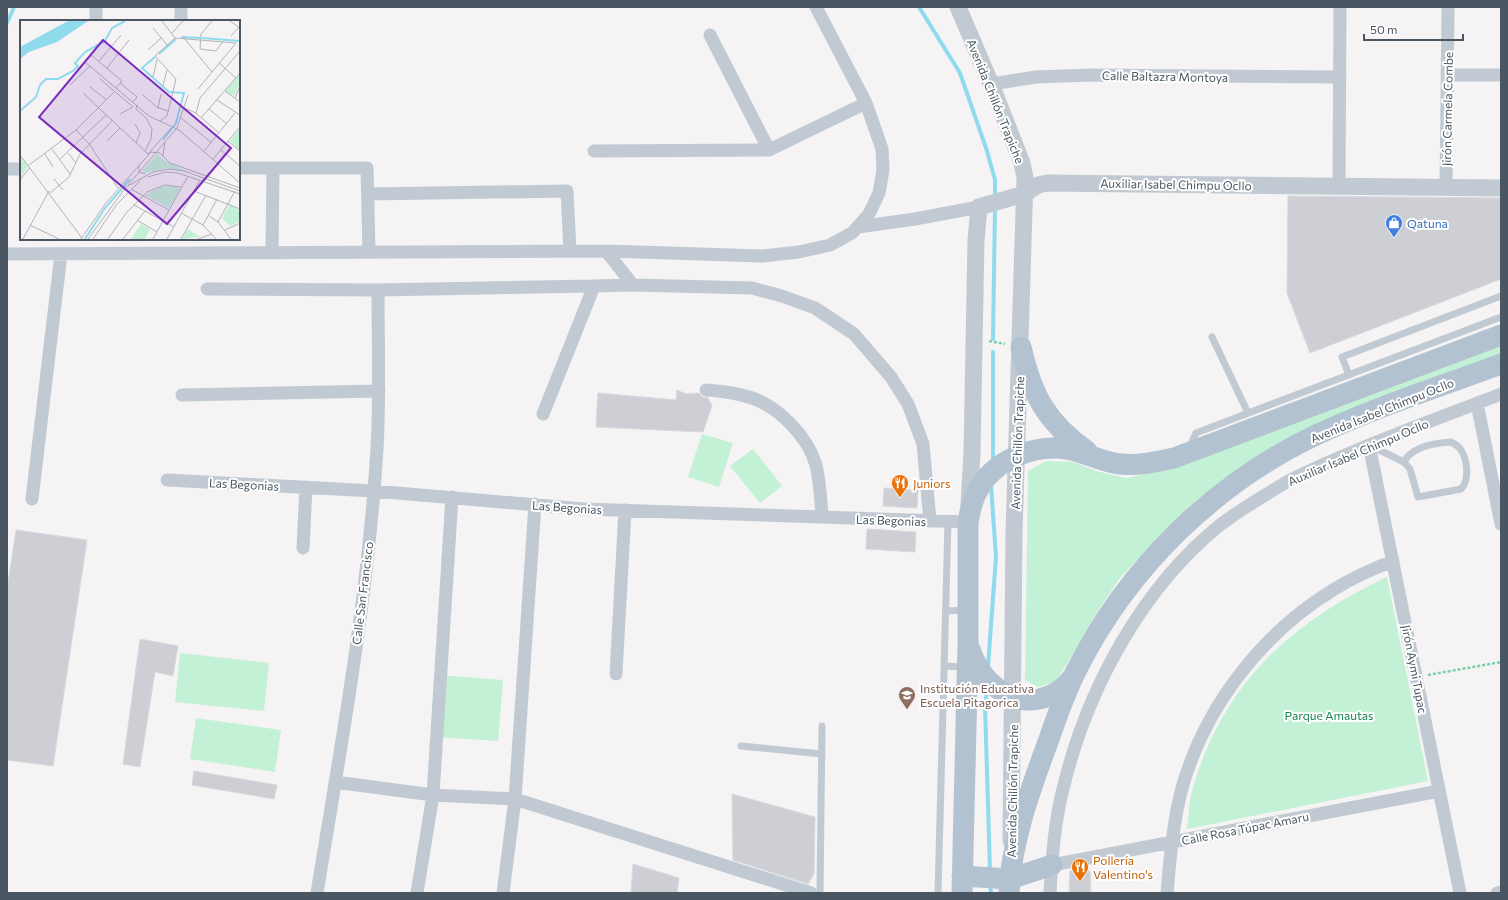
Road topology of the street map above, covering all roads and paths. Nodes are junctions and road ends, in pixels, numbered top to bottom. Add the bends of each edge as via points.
1 (96, 7) edge
2 (181, 7) edge
3 (816, 7) edge
4 (958, 7) edge
5 (1340, 7) edge
6 (1448, 7) edge
7 (96, 20) edge
8 (181, 20) edge
9 (710, 35) dead end
10 (1447, 75) junction
11 (1501, 75) edge
12 (1340, 77) junction
13 (991, 84) junction
14 (866, 103) junction
15 (769, 150) junction
16 (594, 151) dead end
17 (240, 168) edge
18 (273, 168) junction
19 (7, 169) edge
20 (20, 169) edge
21 (1339, 186) junction
22 (1446, 188) junction
23 (1501, 188) edge
24 (368, 194) junction
25 (1024, 194) junction
26 (979, 207) junction
27 (858, 227) junction
28 (606, 251) junction
29 (369, 252) junction
30 (570, 252) junction
31 (272, 253) junction
32 (7, 254) edge
33 (61, 254) junction
34 (633, 285) junction
35 (594, 286) junction
36 (207, 289) dead end
37 (378, 290) junction
38 (1501, 296) edge
39 (1501, 318) edge
40 (1501, 335) edge
41 (1212, 337) dead end
42 (974, 338) junction
43 (1021, 347) junction
44 (1501, 364) edge
45 (1349, 375) junction
46 (706, 390) dead end
47 (379, 391) junction
48 (1501, 394) edge
49 (182, 395) dead end
50 (1477, 403) junction
51 (1318, 404) junction
52 (1248, 413) junction
53 (543, 414) dead end
54 (1330, 429) junction
55 (1369, 445) junction
56 (1187, 453) junction
57 (1016, 457) junction
58 (1095, 457) junction
59 (1404, 462) junction
60 (167, 480) dead end
61 (306, 487) junction
62 (374, 491) junction
63 (452, 497) junction
64 (32, 499) dead end
65 (535, 504) junction
66 (625, 510) junction
67 (822, 517) junction
68 (1500, 517) edge
69 (930, 521) junction
70 (958, 522) junction
71 (303, 548) dead end
72 (1393, 561) junction
73 (946, 610) junction
74 (968, 610) junction
75 (968, 644) junction
76 (1501, 662) edge
77 (944, 666) junction
78 (967, 667) junction
79 (1076, 671) junction
80 (616, 674) dead end
81 (1416, 677) junction
82 (1014, 698) junction
83 (822, 726) dead end
84 (741, 746) dead end
85 (822, 754) junction
86 (335, 782) junction
87 (1439, 791) junction
88 (434, 796) junction
89 (515, 799) junction
90 (1172, 842) junction
91 (1052, 865) junction
92 (962, 885) edge
93 (1010, 886) edge
94 (1501, 892) edge
95 (317, 893) edge
96 (417, 893) edge
97 (503, 893) edge
98 (811, 893) edge
99 (820, 893) edge
100 (938, 893) edge
101 (1050, 893) edge
102 (1167, 893) edge
103 (1460, 893) edge
104 (1497, 893) edge

1 - 7 street
2 - 8 street
3 - 14 street
4 - 13 street, Avenida Chillón Trapiche
5 - 12 street
6 - 10 street, Jirón Carmela Combe
9 - 15 street
10 - 11 street
10 - 22 street, Jirón Carmela Combe
12 - 13 street, Calle Baltazra Montoya via 1090,75 1036,77
12 - 21 street
13 - 25 street, Avenida Chillón Trapiche via 1022,163 1025,178
14 - 15 street
14 - 27 street via 882,149 883,170 879,193 869,214
15 - 16 street
17 - 18 street
18 - 24 street via 367,168
18 - 31 street
19 - 20 street
21 - 22 street, Auxiliar Isabel Chimpu Ocllo
21 - 25 street, Auxiliar Isabel Chimpu Ocllo via 1047,183 1038,185
22 - 23 street, Auxiliar Isabel Chimpu Ocllo
24 - 29 street
24 - 30 street via 567,191
25 - 26 street, Auxiliar Isabel Chimpu Ocllo
25 - 43 street, Avenida Chillón Trapiche
26 - 27 street, Auxiliar Isabel Chimpu Ocllo
26 - 42 street
27 - 28 street via 830,245 762,256
28 - 30 street
28 - 34 street
29 - 30 street
29 - 31 street
31 - 33 street
32 - 33 street
33 - 64 street
34 - 35 street
34 - 69 street via 752,288 814,308 854,334 891,377 908,404 923,444
35 - 37 street
35 - 53 street
36 - 37 street
37 - 47 street, Calle San Francisco
38 - 45 lane via 1342,357
39 - 45 lane
40 - 51 main road
41 - 52 lane
42 - 43 path
42 - 70 street via 972,453
43 - 57 street, Avenida Chillón Trapiche
43 - 58 main road via 1031,382 1048,416 1071,440
44 - 54 main road, Avenida Isabel Chimpu Ocllo
45 - 52 lane
46 - 67 street via 724,391 752,398 771,408 793,427 807,445 815,464 820,484
47 - 49 street
47 - 62 street, Calle San Francisco
48 - 50 street, Auxiliar Isabel Chimpu Ocllo
50 - 55 street, Auxiliar Isabel Chimpu Ocllo
50 - 68 street
51 - 54 main road
51 - 56 main road
52 - 56 lane via 1196,433
54 - 79 main road, Avenida Isabel Chimpu Ocllo via 1257,468 1202,509 1181,529 1139,573 1106,619
55 - 59 lane
55 - 72 street, Jirón Aymi Tupac
55 - 91 street, Auxiliar Isabel Chimpu Ocllo via 1285,483 1220,525 1172,573 1134,621 1115,653 1073,750 1058,818
56 - 58 main road via 1136,465 1108,462
57 - 58 main road via 1056,448
57 - 70 main road via 988,476 971,506
57 - 82 street, Avenida Chillón Trapiche
59 - 59 lane via 1410,469 1418,497 1461,489 1465,485 1467,473 1462,450 1451,442 1417,449 1408,455
60 - 61 street, Las Begonias
61 - 62 street, Las Begonias
61 - 71 street
62 - 63 street, Las Begonias
62 - 86 street, Calle San Francisco via 363,596
63 - 65 street, Las Begonias
63 - 88 street
65 - 66 street, Las Begonias
65 - 89 street
66 - 67 street, Las Begonias
66 - 80 street
67 - 69 street, Las Begonias
69 - 70 street, Las Begonias
70 - 73 lane
70 - 74 main road
72 - 81 street, Jirón Aymi Tupac
72 - 90 street via 1333,590 1300,613 1270,640 1238,675 1194,752 1182,789
73 - 74 lane
73 - 77 lane
74 - 75 main road
75 - 78 main road
75 - 82 main road via 980,671 1001,691
76 - 81 path
77 - 78 lane
77 - 100 lane
78 - 92 main road
79 - 82 main road via 1068,683 1056,693 1028,700
79 - 93 main road, Avenida Isabel Chimpu Ocllo via 1061,704 1021,822
81 - 87 street, Jirón Aymi Tupac
82 - 93 street, Avenida Chillón Trapiche
83 - 85 lane
84 - 85 lane
85 - 99 lane
86 - 88 street
86 - 95 street, Calle San Francisco
87 - 90 street, Calle Rosa Túpac Amaru
87 - 103 street, Jirón Aymi Tupac
88 - 89 street
88 - 96 street
89 - 97 street
89 - 98 street
90 - 91 street, Calle Rosa Túpac Amaru
90 - 102 street
91 - 93 main road
91 - 101 street, Auxiliar Isabel Chimpu Ocllo
92 - 93 main road
94 - 104 street

